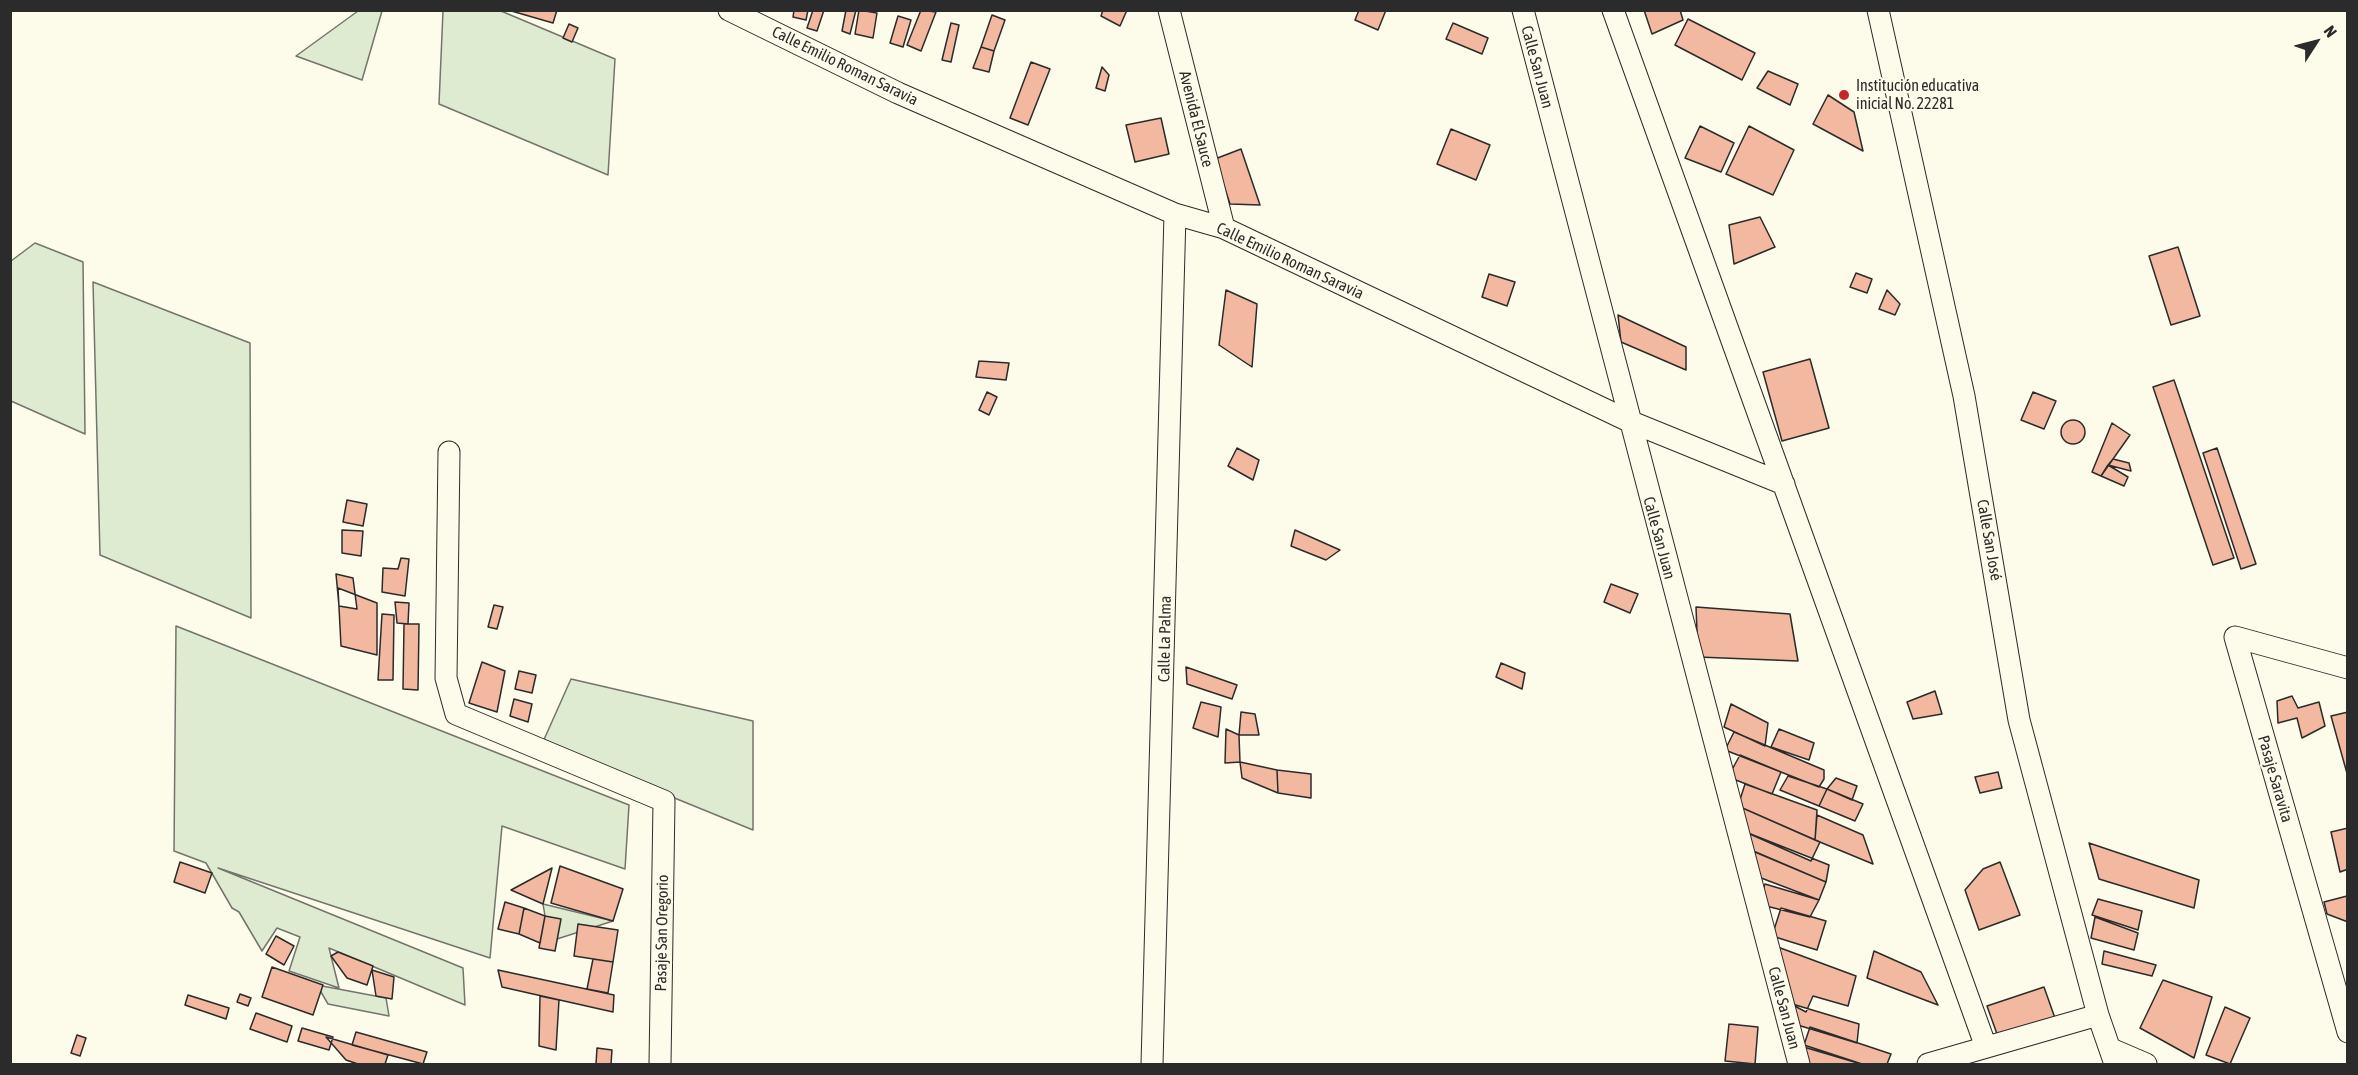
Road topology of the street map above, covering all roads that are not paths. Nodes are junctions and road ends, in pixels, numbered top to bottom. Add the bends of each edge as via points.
1 (729, 10) edge
2 (1168, 10) edge
3 (1523, 10) edge
4 (1612, 10) edge
5 (1878, 10) edge
6 (1175, 214) junction
7 (1224, 228) junction
8 (1629, 421) junction
9 (449, 452) dead end
10 (1784, 484) junction
11 (2348, 668) edge
12 (2097, 1016) junction
13 (2348, 1032) edge
14 (1986, 1047) junction
15 (2113, 1057) edge
16 (660, 1065) edge
17 (1152, 1065) edge
18 (1799, 1065) edge
19 (1928, 1065) edge
20 (2146, 1065) edge

1 - 6 street, Calle Emilio Roman Saravia via 898,93
2 - 7 street, Avenida El Sauce
3 - 8 street, Calle San Juan
4 - 10 street
5 - 12 street, Calle San José via 1964,396 2019,720
6 - 7 street, Calle Emilio Roman Saravia
6 - 17 street, Calle La Palma
7 - 8 street, Calle Emilio Roman Saravia
8 - 10 street, Calle Emilio Roman Saravia
8 - 18 street, Calle San Juan
9 - 16 street, Pasaje San Oregorio via 446,678 456,714 664,801
10 - 14 street
11 - 13 street, Pasaje Saravita via 2235,638
12 - 14 street
12 - 15 street, Calle San José
14 - 19 street
15 - 20 street

